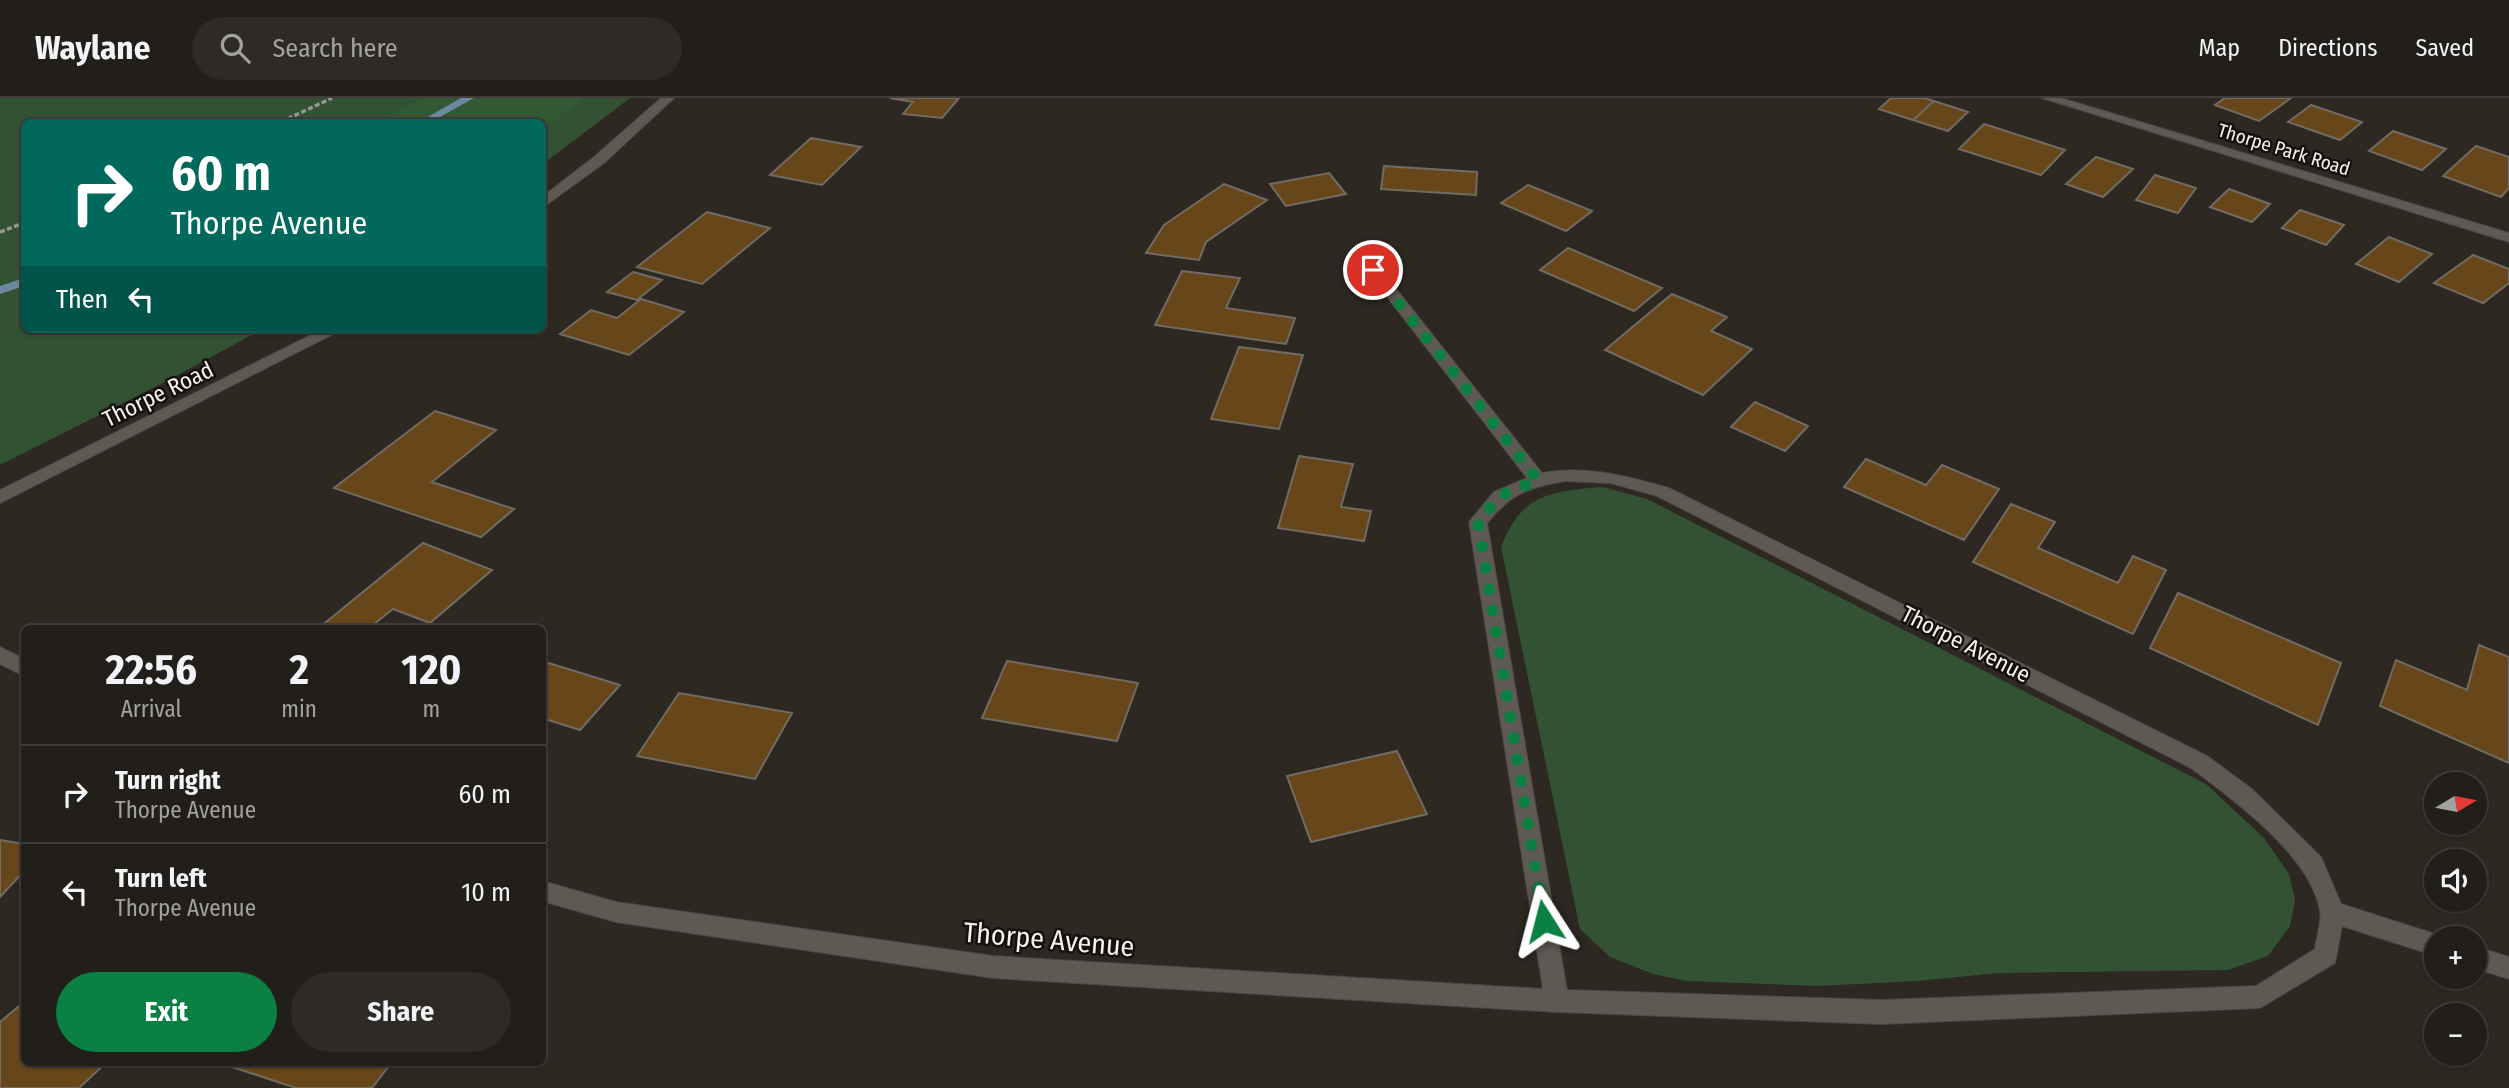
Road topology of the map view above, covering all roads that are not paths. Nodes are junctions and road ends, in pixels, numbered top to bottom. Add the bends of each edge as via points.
1 (668, 98) edge
2 (2048, 98) edge
3 (546, 201) edge
4 (2509, 238) edge
5 (1373, 270) dead end
6 (327, 333) edge
7 (1538, 480) junction
8 (0, 497) edge
9 (0, 655) edge
10 (21, 666) edge
11 (546, 892) edge
12 (2332, 912) junction
13 (2424, 941) edge
14 (2487, 961) edge
15 (2509, 968) edge
16 (1557, 1001) junction

1 - 3 street
2 - 4 street, Thorpe Park Road
5 - 7 street
6 - 8 street, Thorpe Road
7 - 12 street, Thorpe Avenue via 1565,475 1610,477 1664,492 2199,762 2244,795 2312,864
7 - 16 street, Thorpe Avenue via 1500,496 1478,522
9 - 10 street
11 - 16 street, Thorpe Avenue via 616,912 993,967
12 - 13 street
12 - 16 street, Thorpe Avenue via 2326,955 2260,997 1882,1012
14 - 15 street

